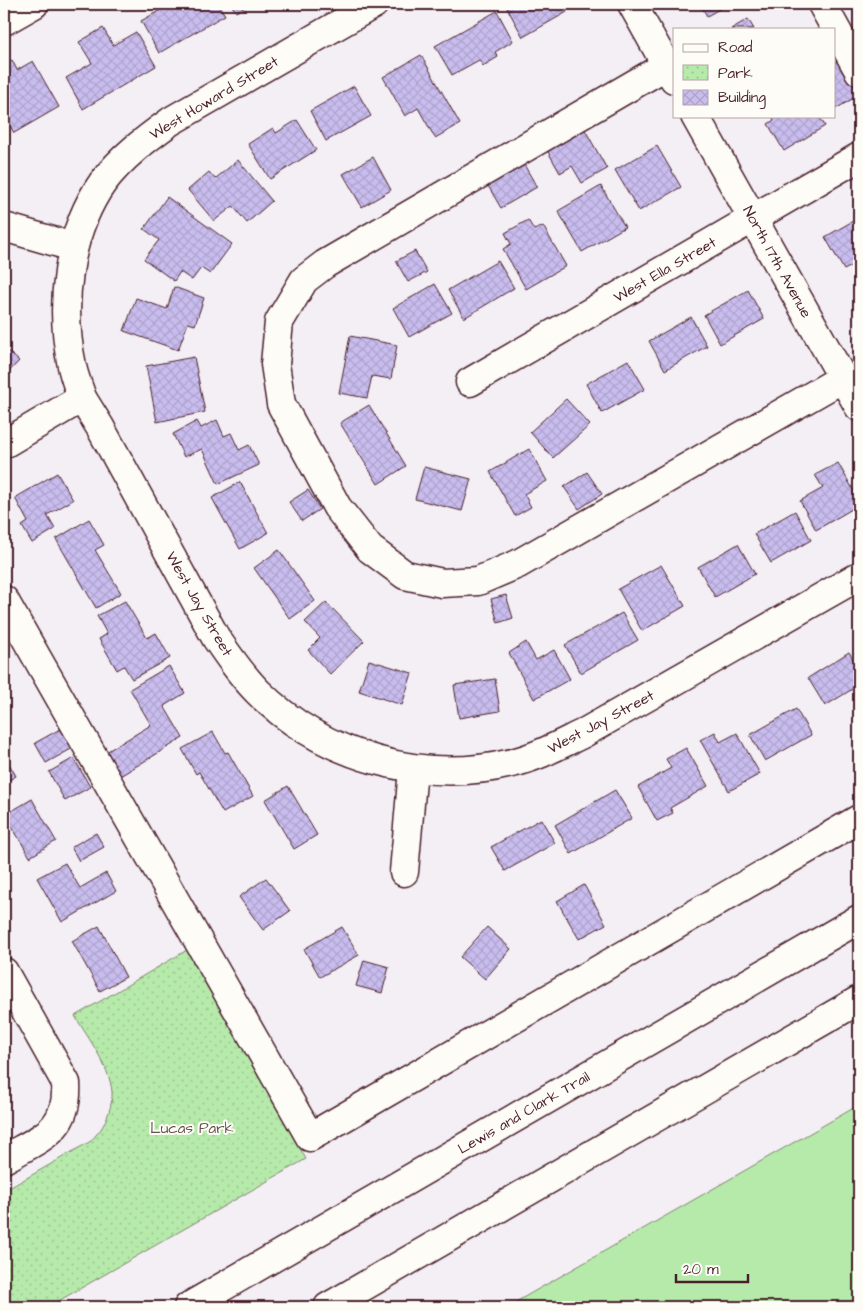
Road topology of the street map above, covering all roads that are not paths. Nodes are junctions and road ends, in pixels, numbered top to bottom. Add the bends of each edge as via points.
1 (34, 4) edge
2 (374, 4) edge
3 (632, 4) edge
4 (822, 4) edge
5 (4, 21) edge
6 (835, 28) edge
7 (836, 29) edge
8 (859, 71) edge
9 (670, 72) edge
10 (697, 118) edge
11 (859, 157) edge
12 (753, 219) junction
13 (4, 227) edge
14 (73, 247) junction
15 (843, 378) junction
16 (470, 382) dead end
17 (82, 398) junction
18 (859, 407) edge
19 (4, 444) edge
20 (859, 576) edge
21 (4, 600) edge
22 (413, 769) junction
23 (859, 819) edge
24 (404, 872) dead end
25 (859, 918) edge
26 (4, 972) edge
27 (859, 1000) edge
28 (4, 1158) edge
29 (188, 1307) edge
30 (328, 1307) edge

1 - 5 main road
2 - 14 main road, West Howard Street via 171,121 146,139 103,183
3 - 9 main road
4 - 6 main road
7 - 8 main road
9 - 15 main road via 334,260 304,280 279,322 275,364 281,404 337,507 370,549 405,575 442,583 478,581 518,564
10 - 12 main road, North 17th Avenue
11 - 12 main road, West Ella Street
12 - 15 main road, North 17th Avenue
12 - 16 main road, West Ella Street
13 - 14 main road
14 - 17 main road, West Howard Street via 68,273 68,335 72,366
15 - 18 main road, North 17th Avenue
17 - 19 main road
17 - 22 main road, West Jay Street via 216,638 236,667 284,715 313,734 343,749
20 - 22 main road, West Jay Street via 582,734 544,752 512,763 478,769
21 - 23 main road via 310,1137
22 - 24 main road
25 - 29 main road, Lewis and Clark Trail
26 - 28 main road via 66,1083 67,1096 60,1121 50,1131
27 - 30 main road

